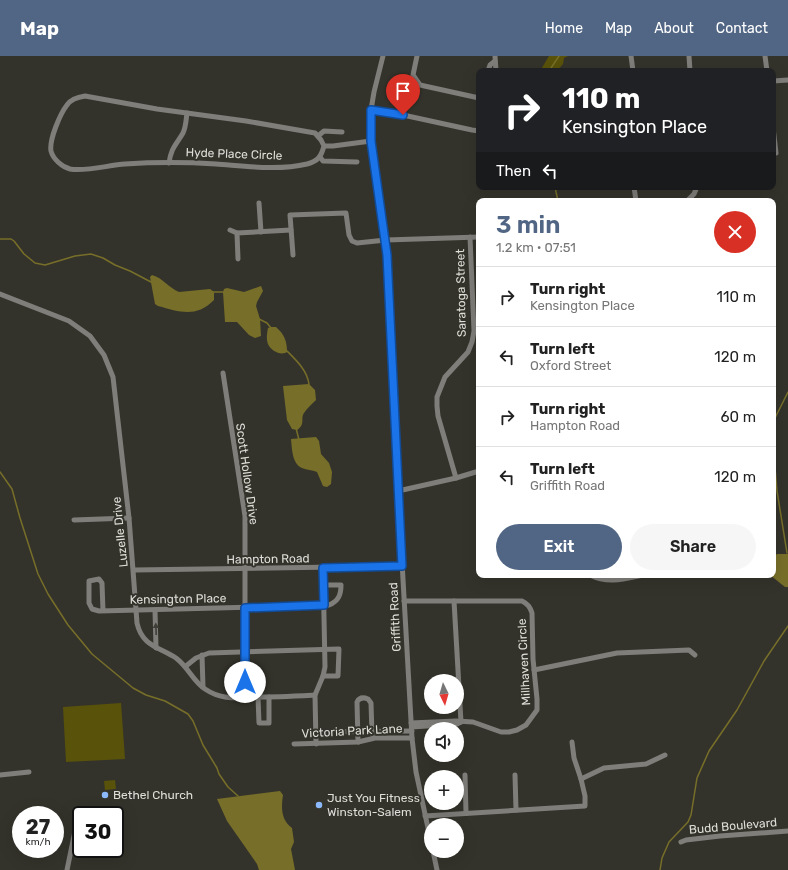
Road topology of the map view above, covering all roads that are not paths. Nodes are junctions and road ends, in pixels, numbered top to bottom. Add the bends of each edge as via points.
1 (382, 56) edge
2 (417, 56) edge
3 (631, 56) edge
4 (689, 56) edge
5 (765, 56) edge
6 (495, 58) edge
7 (489, 68) edge
8 (496, 68) edge
9 (633, 68) edge
10 (690, 68) edge
11 (767, 68) edge
12 (788, 80) edge
13 (776, 81) edge
14 (476, 97) edge
15 (371, 110) junction
16 (187, 113) junction
17 (476, 131) edge
18 (342, 132) dead end
19 (318, 136) junction
20 (371, 141) junction
21 (324, 146) junction
22 (320, 157) junction
23 (357, 162) dead end
24 (169, 163) junction
25 (696, 190) edge
26 (690, 198) edge
27 (259, 203) dead end
28 (230, 230) dead end
29 (291, 230) junction
30 (261, 232) junction
31 (237, 233) junction
32 (470, 237) junction
33 (476, 237) edge
34 (386, 240) junction
35 (292, 255) dead end
36 (238, 259) dead end
37 (0, 294) edge
38 (223, 373) dead end
39 (476, 472) edge
40 (456, 478) junction
41 (398, 491) junction
42 (129, 518) junction
43 (74, 520) dead end
44 (402, 566) junction
45 (323, 568) junction
46 (245, 569) junction
47 (134, 570) junction
48 (599, 578) edge
49 (630, 578) edge
50 (323, 585) junction
51 (404, 601) junction
52 (454, 601) junction
53 (324, 605) junction
54 (245, 608) junction
55 (136, 610) junction
56 (155, 610) junction
57 (103, 611) junction
58 (156, 648) junction
59 (325, 649) junction
60 (245, 652) junction
61 (202, 655) junction
62 (696, 655) dead end
63 (186, 666) junction
64 (534, 670) junction
65 (323, 676) junction
66 (203, 687) junction
67 (315, 696) junction
68 (258, 697) junction
69 (269, 697) junction
70 (245, 698) junction
71 (443, 722) edge
72 (461, 722) joint
73 (464, 722) edge
74 (424, 725) edge
75 (412, 727) junction
76 (358, 730) junction
77 (315, 732) junction
78 (372, 732) junction
79 (412, 738) junction
80 (372, 739) junction
81 (358, 742) junction
82 (572, 742) dead end
83 (294, 744) dead end
84 (316, 744) junction
85 (665, 754) dead end
86 (29, 772) dead end
87 (515, 774) dead end
88 (0, 775) edge
89 (465, 775) dead end
90 (581, 779) junction
91 (516, 810) junction
92 (466, 813) junction
93 (425, 816) joint
94 (788, 831) edge
95 (681, 842) dead end
96 (72, 846) edge
97 (434, 858) edge
98 (67, 870) edge
99 (437, 870) edge

1 - 15 street, Griffith Road
2 - 14 street via 413,75 420,84
3 - 9 street
4 - 10 street
5 - 11 street
6 - 7 street
6 - 8 street
12 - 13 street
15 - 17 street
15 - 20 street, Griffith Road
16 - 19 street, Hyde Place Circle via 315,133
16 - 24 street, Hyde Place Circle via 183,133 172,149
16 - 24 street, Hyde Place Circle via 85,96 77,97 67,104 52,139 51,150 54,158 70,169
18 - 19 street, Hyde Place Circle via 324,131
19 - 21 street
20 - 21 street
20 - 34 street, Griffith Road
21 - 22 street
22 - 23 street via 323,161
22 - 24 street, Hyde Place Circle via 305,164 288,166
25 - 26 street
27 - 30 street
28 - 31 street
29 - 30 street
29 - 34 street via 290,215 346,213 352,241 358,243
29 - 35 street
30 - 31 street
31 - 36 street
32 - 33 street
32 - 34 street
32 - 40 street, Saratoga Street via 474,331 472,342 468,352 445,377 437,397 442,432
34 - 41 street, Griffith Road
37 - 42 street, Luzelle Drive via 69,321 90,336 104,355 113,377
38 - 46 street, Scott Hollow Drive via 245,516
39 - 40 street
40 - 41 street
41 - 44 street, Griffith Road
42 - 43 street
42 - 47 street, Luzelle Drive
44 - 45 street, Hampton Road
44 - 51 street, Griffith Road
45 - 46 street, Hampton Road
45 - 50 street
46 - 47 street, Hampton Road
46 - 54 street, Scott Hollow Drive
47 - 55 street, Luzelle Drive
48 - 49 street via 608,581
50 - 53 street
50 - 53 street, Kensington Place via 341,585 341,594 333,604
51 - 52 street, Millhaven Circle
51 - 75 street, Griffith Road
52 - 64 street, Millhaven Circle via 526,603 532,613
52 - 72 street
53 - 54 street, Kensington Place
53 - 59 street
54 - 56 street, Kensington Place
54 - 60 street, Scott Hollow Drive
55 - 56 street, Kensington Place
55 - 57 street, Kensington Place
55 - 58 street, Luzelle Drive via 140,633
58 -> 56 street
57 - 57 street via 102,583 99,579 89,581 90,606 95,611
58 - 63 street, Luzelle Drive via 175,657
59 - 60 street
59 - 65 street
59 - 65 street via 339,649 338,676
60 - 61 street
60 - 70 street, Scott Hollow Drive
61 - 63 street
61 - 66 street
62 - 64 street via 689,650 617,653
63 - 66 street, Luzelle Drive
64 - 73 street, Millhaven Circle via 537,710 526,725 517,730 501,732 473,722
65 - 67 street
66 - 70 street, Luzelle Drive via 224,697
67 - 69 street, Luzelle Drive
67 - 77 street
68 - 69 street, Luzelle Drive
68 - 69 street via 259,723 269,723
68 - 70 street, Luzelle Drive
71 - 72 street, Millhaven Circle
74 - 75 street, Millhaven Circle
75 - 78 street, Victoria Park Lane
75 - 79 street, Griffith Road
76 - 77 street, Victoria Park Lane
76 - 78 street, Victoria Park Lane
76 - 78 street via 357,702 360,698 366,698 371,703
76 - 81 street
77 - 84 street
78 - 80 street
79 - 80 street, Victoria Park Lane
79 - 93 street, Griffith Road
80 - 81 street, Victoria Park Lane
81 - 84 street, Victoria Park Lane
82 - 90 street
83 - 84 street, Victoria Park Lane
85 - 90 street via 646,764 604,768
86 - 88 street
87 - 91 street
89 - 92 street
90 - 91 street via 585,806
91 - 92 street
92 - 93 street
94 - 95 street, Budd Boulevard
96 - 98 street
97 - 99 street

